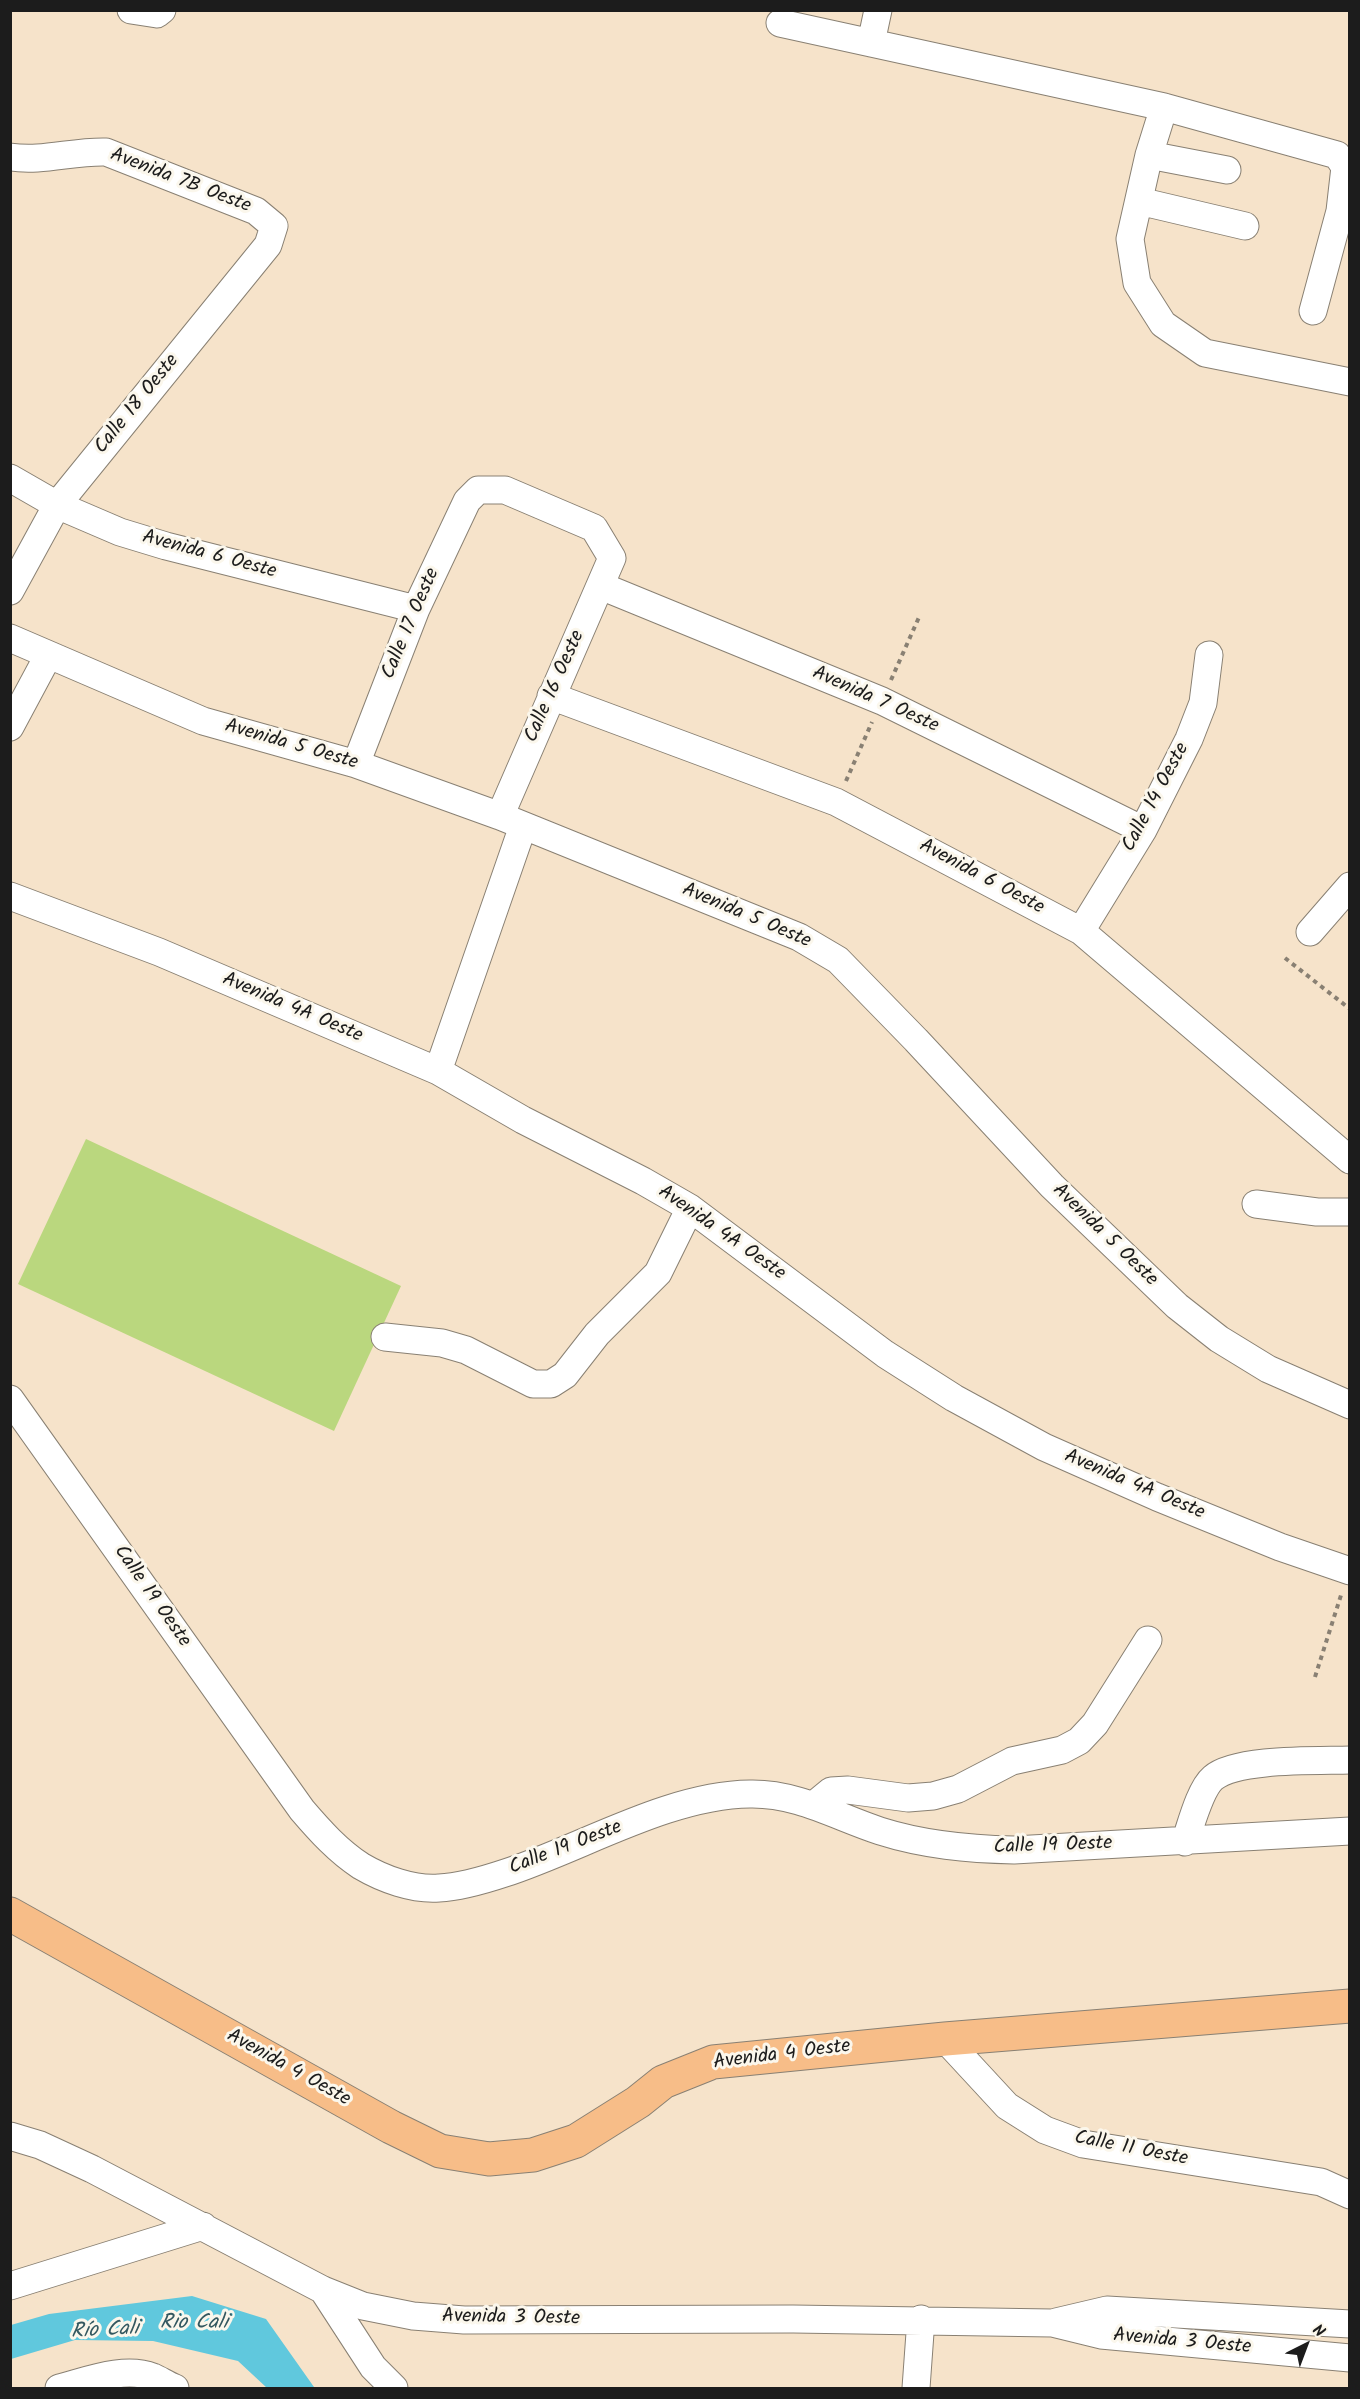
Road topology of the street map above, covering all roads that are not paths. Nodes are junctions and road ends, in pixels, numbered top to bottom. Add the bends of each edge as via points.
1 (162, 10) edge
2 (878, 10) edge
3 (132, 11) edge
4 (780, 23) dead end
5 (871, 43) junction
6 (1164, 107) junction
7 (1149, 155) junction
8 (10, 157) edge
9 (1227, 171) dead end
10 (1139, 201) junction
11 (1345, 212) edge
12 (274, 226) joint
13 (1245, 226) dead end
14 (1313, 311) dead end
15 (1350, 382) edge
16 (10, 478) edge
17 (478, 490) joint
18 (57, 505) junction
19 (601, 586) junction
20 (10, 591) edge
21 (416, 609) junction
22 (10, 638) edge
23 (1209, 655) dead end
24 (48, 656) junction
25 (551, 696) junction
26 (10, 727) edge
27 (356, 764) junction
28 (512, 821) junction
29 (1143, 830) junction
30 (1350, 886) edge
31 (10, 896) edge
32 (1081, 931) junction
33 (1310, 932) dead end
34 (438, 1071) junction
35 (1350, 1160) edge
36 (1256, 1204) dead end
37 (690, 1208) junction
38 (1350, 1212) edge
39 (385, 1337) dead end
40 (10, 1398) edge
41 (1350, 1405) edge
42 (1349, 1571) edge
43 (1148, 1640) dead end
44 (1350, 1760) edge
45 (814, 1804) junction
46 (1350, 1831) edge
47 (1185, 1842) junction
48 (10, 1914) edge
49 (1350, 2007) edge
50 (945, 2038) junction
51 (10, 2136) edge
52 (1350, 2195) edge
53 (203, 2226) junction
54 (10, 2286) edge
55 (323, 2290) junction
56 (921, 2319) junction
57 (1052, 2322) junction
58 (1350, 2324) edge
59 (1350, 2358) edge
60 (59, 2388) edge
61 (174, 2388) edge
62 (394, 2388) edge
63 (916, 2388) edge

1 - 3 street via 157,14
2 - 5 street
4 - 5 street
5 - 6 street
6 - 7 street
6 - 11 street via 1337,155 1345,167
7 - 9 street
7 - 10 street
8 - 12 street, Avenida 7B Oeste via 31,160 80,151 106,152 256,211
10 - 13 street
10 - 15 street via 1130,239 1137,283 1163,324 1205,353
11 - 14 street
12 - 18 street, Calle 18 Oeste via 268,245
16 - 18 street, Avenida 6 Oeste
17 - 19 street, Calle 16 Oeste via 505,490 594,528 612,558
17 - 21 street, Calle 17 Oeste via 467,501
18 - 20 street, Calle 18 Oeste
18 - 21 street, Avenida 6 Oeste via 120,532 166,546
19 - 25 street, Calle 16 Oeste
19 - 29 street, Avenida 7 Oeste via 882,701
21 - 27 street, Calle 17 Oeste
22 - 24 street, Avenida 5 Oeste
23 - 29 street, Calle 14 Oeste via 1203,703
24 - 26 street
24 - 27 street, Avenida 5 Oeste via 203,721
25 - 28 street, Calle 16 Oeste
25 - 32 street, Avenida 6 Oeste via 836,802
27 - 28 street, Avenida 5 Oeste
28 - 34 street, Calle 16 Oeste
28 - 41 street, Avenida 5 Oeste via 799,936 838,960 1052,1186 1177,1306 1219,1339 1268,1369
29 - 32 street, Calle 14 Oeste
30 - 33 street
31 - 34 street, Avenida 4A Oeste via 159,952
32 - 35 street, Avenida 6 Oeste
34 - 37 street, Avenida 4A Oeste
36 - 38 street
37 - 39 street via 658,1273 597,1334 565,1375 551,1384 533,1384 466,1350 442,1343
37 - 42 street, Avenida 4A Oeste via 885,1354 974,1409 1044,1447 1157,1497
40 - 45 street, Calle 19 Oeste via 288,1792 342,1852 372,1871 418,1887 438,1888 522,1868 640,1820 696,1802 770,1794
43 - 45 street via 1095,1724 1079,1741 1062,1750 1012,1761 958,1789 933,1796 908,1798 831,1791
44 - 47 street via 1252,1764 1224,1772 1211,1779
45 - 47 street, Calle 19 Oeste via 880,1831 961,1848 1014,1850
46 - 47 street, Calle 19 Oeste
48 - 50 main road, Avenida 4 Oeste via 391,2127 441,2151 489,2159 533,2155 576,2141 663,2082 712,2062
49 - 50 main road, Avenida 4 Oeste
50 - 52 street, Calle 11 Oeste via 1008,2106 1045,2130 1083,2144 1321,2182
51 - 53 street, Avenida 3 Oeste via 92,2169
53 - 54 street
53 - 55 street, Avenida 3 Oeste
55 - 56 street, Avenida 3 Oeste via 363,2306 413,2316 464,2320
55 - 62 street via 373,2367
56 - 57 street, Avenida 3 Oeste
56 - 63 street
57 - 58 street, Avenida 3 Oeste via 1107,2310
57 - 59 street, Avenida 3 Oeste via 1101,2335
60 - 61 street via 127,2373 151,2376

